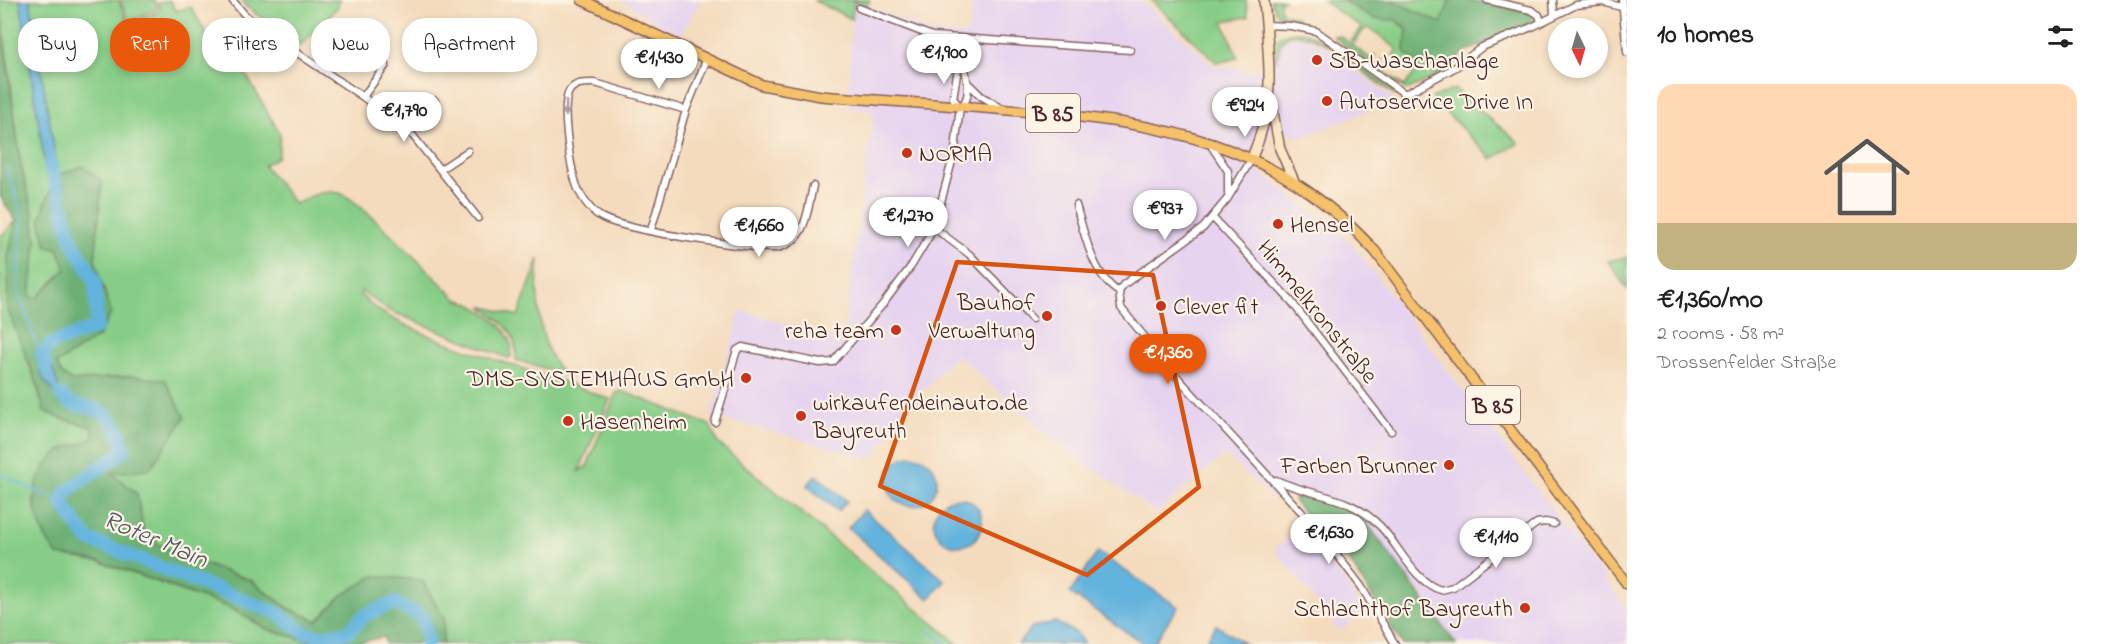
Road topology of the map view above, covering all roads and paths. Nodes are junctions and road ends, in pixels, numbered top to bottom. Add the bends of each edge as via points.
1 (232, 0) edge
2 (582, 0) edge
3 (1264, 0) edge
4 (1488, 0) edge
5 (1553, 0) edge
6 (1510, 2) edge
7 (1621, 4) edge
8 (859, 8) dead end
9 (1554, 14) junction
10 (1541, 22) junction
11 (1266, 25) junction
12 (963, 39) junction
13 (1130, 50) dead end
14 (962, 52) junction
15 (1627, 52) edge
16 (706, 61) junction
17 (381, 72) edge
18 (967, 78) junction
19 (1270, 92) junction
20 (363, 97) junction
21 (435, 100) dead end
22 (960, 106) junction
23 (1003, 109) junction
24 (686, 110) junction
25 (410, 132) junction
26 (1208, 142) junction
27 (468, 151) dead end
28 (1251, 160) junction
29 (441, 169) junction
30 (1294, 181) junction
31 (813, 186) dead end
32 (1228, 198) junction
33 (1077, 205) dead end
34 (478, 218) dead end
35 (1213, 218) junction
36 (934, 228) junction
37 (651, 230) junction
38 (1119, 292) junction
39 (1032, 319) dead end
40 (715, 422) dead end
41 (1391, 431) dead end
42 (1273, 479) junction
43 (1554, 524) dead end
44 (1627, 584) edge
45 (1395, 644) edge

1 - 20 street via 259,27
2 - 16 main road, B 85
3 - 11 street
4 - 6 street
5 - 9 street
6 - 10 street via 1539,15
7 - 9 street via 1576,5
7 - 15 street
8 - 12 street via 922,34
9 - 10 street
10 - 11 street via 1482,46 1456,67 1405,94 1316,31
11 - 19 street
12 - 13 street
12 - 14 street
14 - 18 street
14 - 22 street via 953,98
16 - 22 main road, B 85 via 789,92
16 - 24 street
17 - 20 street
18 - 22 street via 967,99
18 - 23 street via 978,94
19 - 28 street via 1264,126
19 - 30 street via 1278,142
20 - 25 street
21 - 25 street
22 - 23 main road, B 85
22 - 36 street via 952,165
23 - 26 main road, B 85 via 1126,121
24 - 37 street
24 -> 37 street via 584,83 575,85 567,94 575,182 587,204 600,217
25 - 29 street
26 - 28 main road, B 85
26 - 32 street via 1228,171
27 - 29 street
28 - 30 main road, B 85
28 - 32 street
29 - 34 street
30 - 44 main road, B 85 via 1375,251
31 - 37 street via 801,233 782,246 770,248
32 - 35 street
33 - 38 street via 1098,267
35 - 38 street via 1123,285
35 - 41 street, Himmelkronstraße via 1291,301
36 - 39 street via 969,254
36 - 40 street via 883,304 833,362 820,363 747,347 737,350
38 - 42 street via 1121,308 1179,379
42 - 43 street via 1356,506 1382,528 1427,585 1441,590 1453,587 1537,523
42 - 45 street via 1361,586

